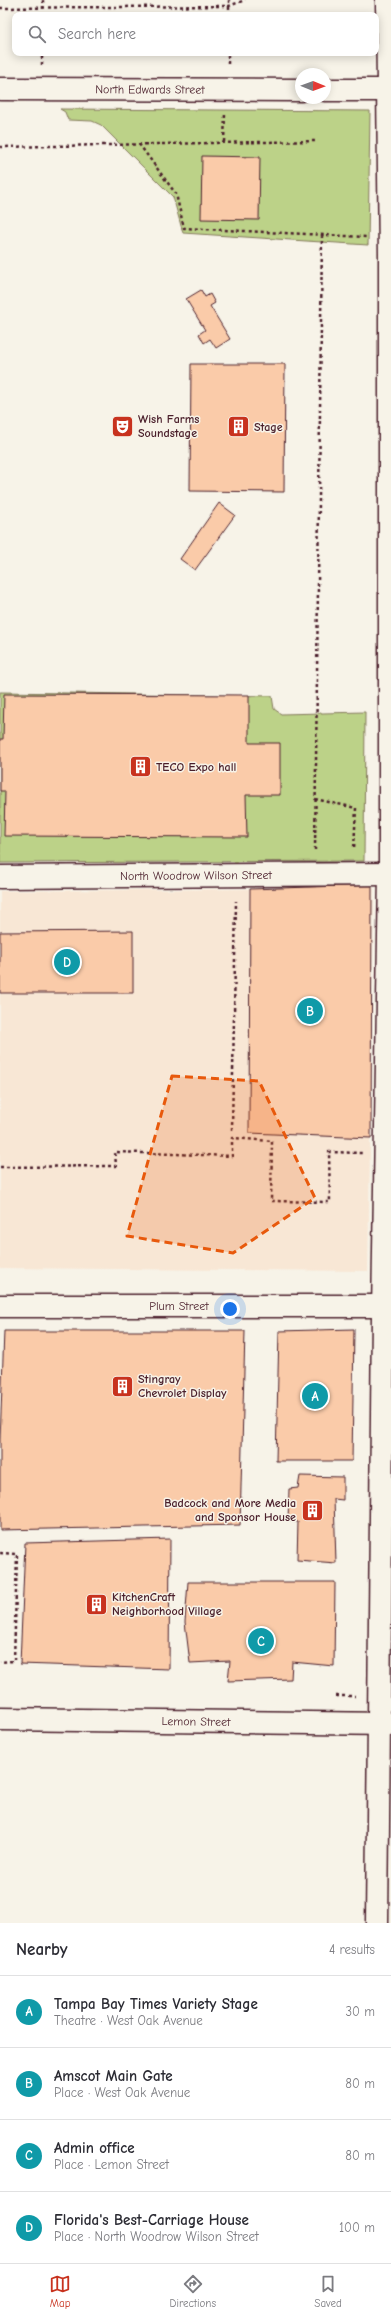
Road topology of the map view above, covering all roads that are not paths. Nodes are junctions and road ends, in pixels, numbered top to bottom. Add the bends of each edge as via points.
1 (386, 0) edge
2 (0, 89) edge
3 (295, 90) edge
4 (331, 90) edge
5 (389, 90) edge
6 (391, 874) edge
7 (0, 877) edge
8 (0, 1306) edge
9 (383, 1306) junction
10 (0, 1719) edge
11 (385, 1724) edge
12 (377, 1923) edge

1 - 5 street
2 - 3 street, North Edwards Street
4 - 5 street
5 - 6 street
6 - 7 street, North Woodrow Wilson Street
6 - 9 street
8 - 9 street, Plum Street
9 - 11 street
10 - 11 street, Lemon Street
11 - 12 street

